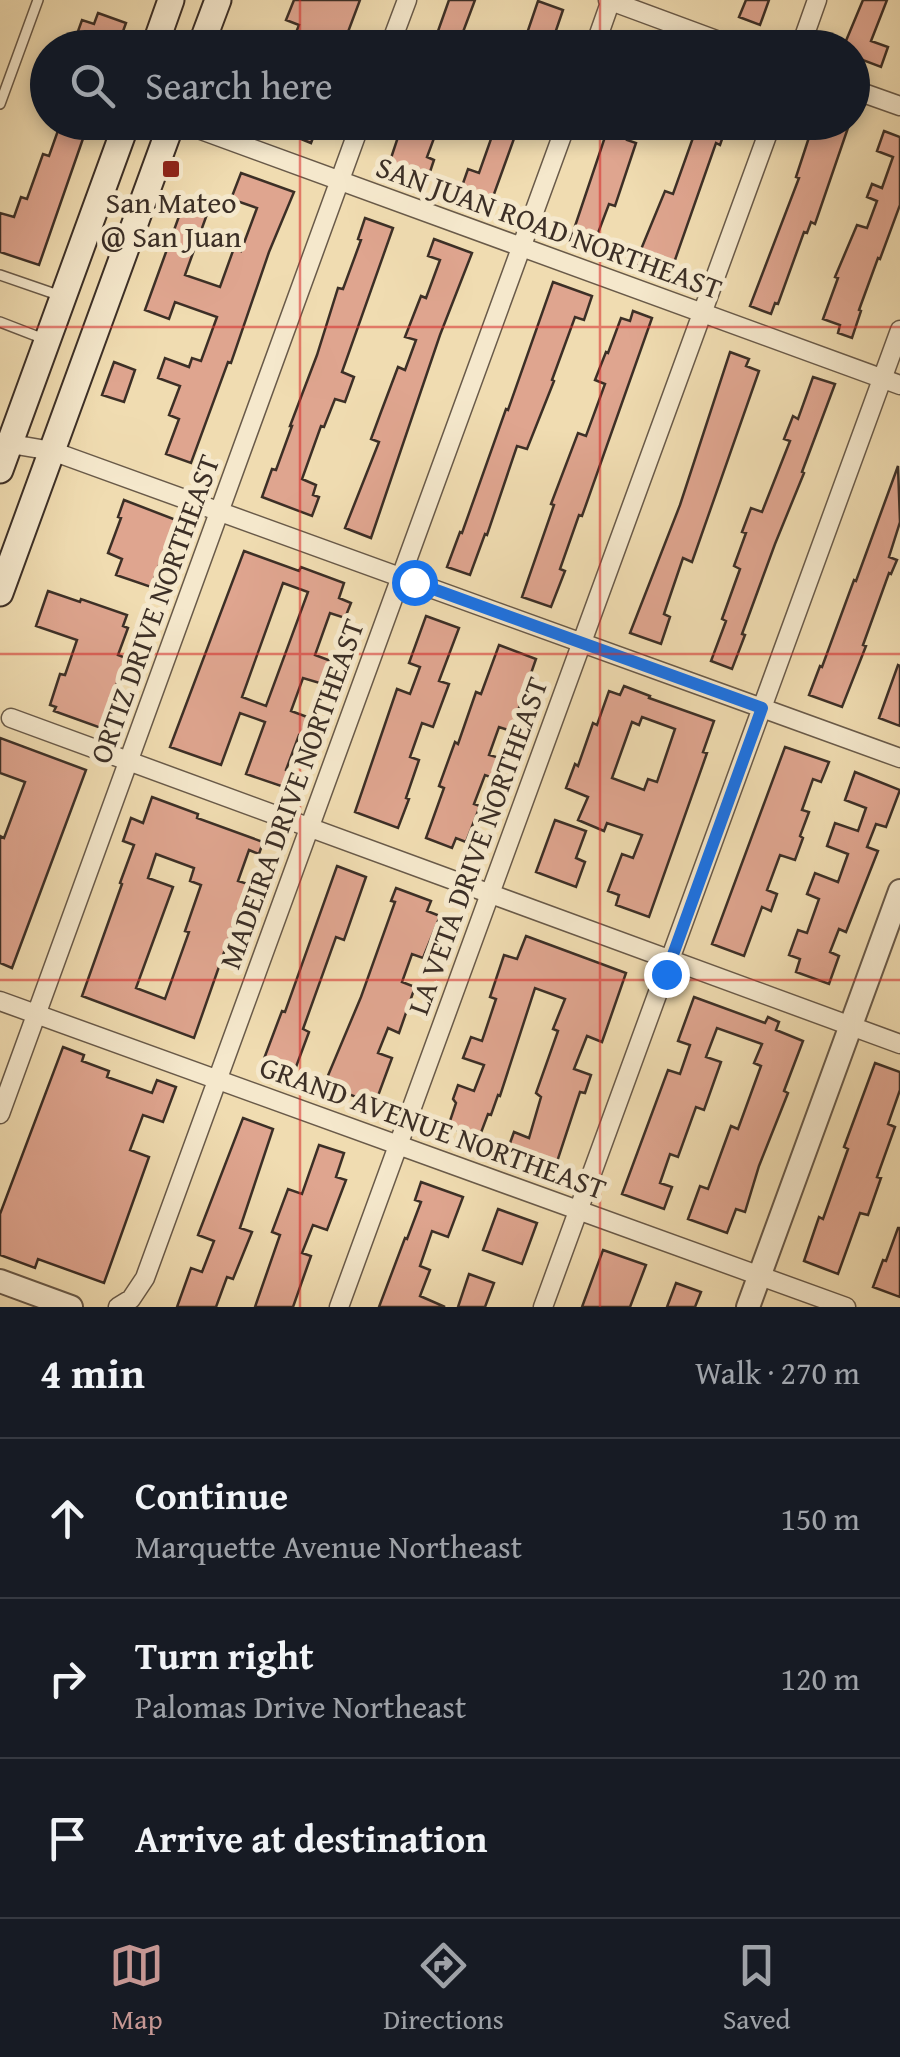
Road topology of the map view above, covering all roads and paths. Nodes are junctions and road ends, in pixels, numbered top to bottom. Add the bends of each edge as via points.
1 (38, 0) edge
2 (171, 0) edge
3 (218, 0) edge
4 (406, 0) edge
5 (610, 0) edge
6 (817, 0) edge
7 (160, 30) edge
8 (207, 30) edge
9 (395, 30) edge
10 (600, 30) edge
11 (690, 30) edge
12 (806, 30) edge
13 (870, 95) edge
14 (0, 104) edge
15 (900, 106) edge
16 (120, 140) edge
17 (169, 140) edge
18 (226, 140) edge
19 (354, 140) edge
20 (561, 140) edge
21 (765, 140) edge
22 (339, 181) junction
23 (522, 248) junction
24 (0, 274) edge
25 (63, 297) junction
26 (702, 314) junction
27 (0, 322) edge
28 (900, 330) edge
29 (48, 340) junction
30 (891, 382) edge
31 (5, 443) edge
32 (52, 450) junction
33 (0, 470) edge
34 (219, 511) junction
35 (400, 578) junction
36 (0, 593) edge
37 (582, 642) junction
38 (762, 708) junction
39 (10, 718) dead end
40 (900, 758) edge
41 (128, 762) junction
42 (309, 828) junction
43 (900, 890) edge
44 (490, 893) junction
45 (671, 960) junction
46 (0, 1001) edge
47 (36, 1014) junction
48 (852, 1026) junction
49 (900, 1044) edge
50 (218, 1080) junction
51 (0, 1114) edge
52 (399, 1144) junction
53 (578, 1210) junction
54 (759, 1275) junction
55 (0, 1281) edge
56 (72, 1307) edge
57 (118, 1307) edge
58 (339, 1307) edge
59 (543, 1307) edge
60 (748, 1307) edge
61 (846, 1307) edge

1 - 14 lane
2 - 7 main road
3 - 8 main road
4 - 9 street
5 - 10 street
5 - 11 street
6 - 12 street
13 - 15 street
16 - 25 main road
17 - 32 main road
18 - 22 street, SAN JUAN ROAD NORTHEAST
19 - 22 street, ORTIZ DRIVE NORTHEAST
20 - 23 street, MADEIRA DRIVE NORTHEAST
21 - 26 street, LA VETA DRIVE NORTHEAST
22 - 23 street, SAN JUAN ROAD NORTHEAST
22 - 34 street, ORTIZ DRIVE NORTHEAST
23 - 26 street, SAN JUAN ROAD NORTHEAST
23 - 35 street, MADEIRA DRIVE NORTHEAST
24 - 25 lane
25 - 29 main road
26 - 30 street, SAN JUAN ROAD NORTHEAST
26 - 37 street, LA VETA DRIVE NORTHEAST
27 - 29 lane
28 - 30 street
29 - 31 main road
30 - 38 street
31 - 32 street
31 - 33 main road
32 - 34 street
32 - 36 main road
34 - 35 street
34 - 41 street, ORTIZ DRIVE NORTHEAST
35 - 37 street
35 - 42 street, MADEIRA DRIVE NORTHEAST
37 - 38 street
37 - 44 street, LA VETA DRIVE NORTHEAST
38 - 40 street
38 - 45 street
39 - 41 street
41 - 42 street
41 - 47 street, ORTIZ DRIVE NORTHEAST
42 - 44 street
42 - 50 street, MADEIRA DRIVE NORTHEAST
43 - 48 street
44 - 45 street
44 - 52 street, LA VETA DRIVE NORTHEAST
45 - 48 street
45 - 53 street
46 - 47 street, GRAND AVENUE NORTHEAST
47 - 50 street, GRAND AVENUE NORTHEAST
47 - 51 street, ORTIZ DRIVE NORTHEAST
48 - 49 street
48 - 54 street
50 - 52 street, GRAND AVENUE NORTHEAST
50 - 57 street, MADEIRA DRIVE NORTHEAST via 145,1278
52 - 53 street, GRAND AVENUE NORTHEAST
52 - 58 street, LA VETA DRIVE NORTHEAST
53 - 54 street, GRAND AVENUE NORTHEAST
53 - 59 street
54 - 60 street
54 - 61 street, GRAND AVENUE NORTHEAST
55 - 56 street

